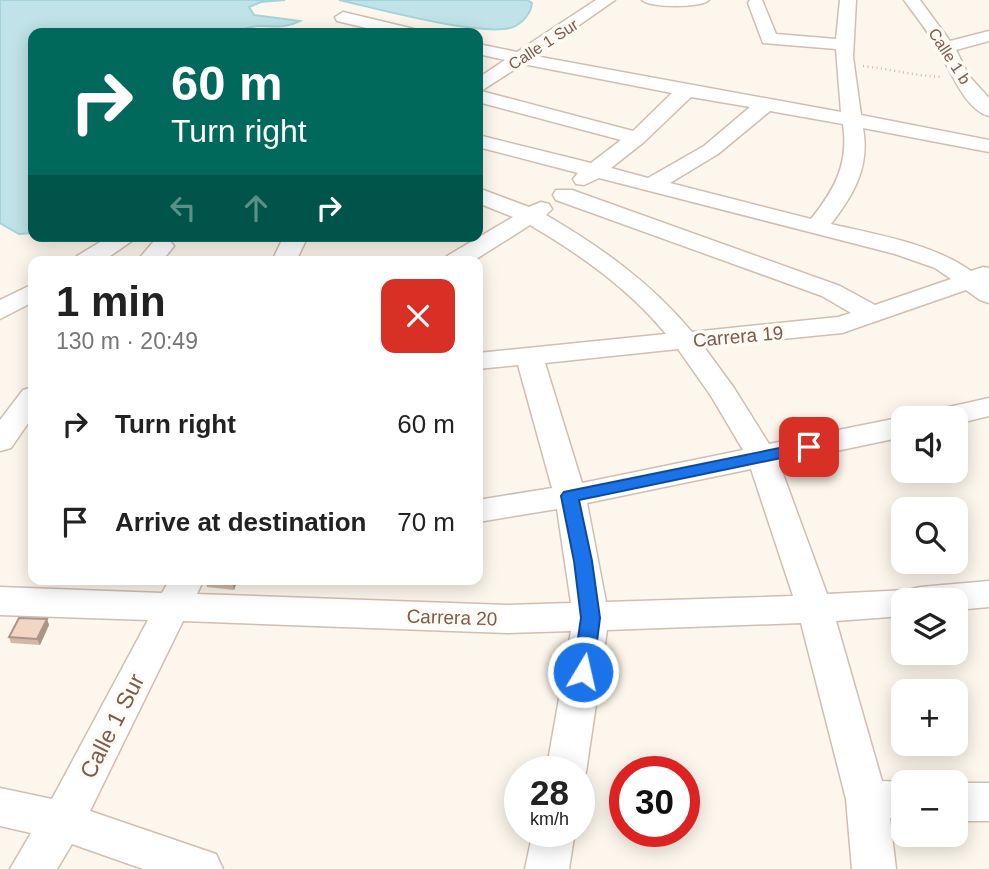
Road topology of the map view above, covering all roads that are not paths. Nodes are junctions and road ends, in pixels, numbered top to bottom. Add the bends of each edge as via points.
1 (607, 0) edge
2 (650, 0) edge
3 (701, 0) edge
4 (848, 0) edge
5 (912, 0) edge
6 (756, 3) dead end
7 (343, 17) dead end
8 (388, 28) edge
9 (989, 36) edge
10 (845, 45) junction
11 (947, 47) junction
12 (483, 50) edge
13 (520, 59) junction
14 (961, 78) junction
15 (989, 79) edge
16 (483, 83) edge
17 (687, 90) junction
18 (483, 97) edge
19 (766, 104) junction
20 (989, 110) edge
21 (852, 118) junction
22 (637, 138) junction
23 (483, 142) edge
24 (989, 146) edge
25 (594, 170) junction
26 (650, 186) junction
27 (564, 195) junction
28 (483, 197) edge
29 (529, 215) junction
30 (817, 226) junction
31 (117, 242) edge
32 (94, 256) edge
33 (464, 256) edge
34 (983, 282) edge
35 (28, 295) edge
36 (0, 311) edge
37 (872, 314) junction
38 (686, 341) junction
39 (529, 356) junction
40 (483, 361) edge
41 (989, 407) edge
42 (968, 412) edge
43 (891, 430) edge
44 (762, 457) junction
45 (570, 496) junction
46 (483, 510) edge
47 (59, 592) edge
48 (179, 594) edge
49 (989, 594) edge
50 (968, 596) edge
51 (0, 601) edge
52 (891, 603) edge
53 (815, 609) junction
54 (591, 618) junction
55 (569, 756) edge
56 (885, 800) edge
57 (968, 802) edge
58 (989, 802) edge
59 (0, 807) edge
60 (63, 821) junction
61 (551, 847) edge
62 (32, 869) edge
63 (201, 869) edge
64 (547, 869) edge
65 (874, 869) edge

1 - 13 street, Calle 1 Sur
2 - 3 street
4 - 10 street
5 - 11 street, Calle 1 b
6 - 10 street via 769,39
7 - 8 street
9 - 11 street
10 - 21 street
11 - 14 street, Calle 1 b
12 - 13 street
13 - 16 street, Calle 1 Sur
13 - 17 street
14 - 15 street
14 - 20 street, Calle 1 b
17 - 19 street
17 - 22 street
18 - 22 street
19 - 21 street
19 - 26 street via 711,150
21 - 24 street
21 - 30 street via 857,156 852,177
22 - 25 street
23 - 25 street
25 - 26 street
25 - 27 street
26 - 30 street
27 - 29 street
27 - 37 street via 831,291
28 - 29 street
29 - 33 street
29 - 38 street via 621,274 656,305
30 - 34 street via 944,263
31 - 32 street
34 - 37 street, Carrera 19
35 - 36 street
37 - 38 street, Carrera 19 via 842,325
38 - 39 street, Carrera 19
38 - 44 street
39 - 40 street, Carrera 19
39 - 45 street
41 - 42 street
43 - 44 street
44 - 45 street
44 - 53 street
45 - 46 street
45 - 54 street
47 - 48 street, Carrera 20
47 - 51 street, Carrera 20
48 - 54 street, Carrera 20 via 507,619
48 - 60 street, Calle 1 Sur
49 - 50 street
52 - 53 street, Carrera 20
53 - 54 street, Carrera 20
53 - 56 street
54 - 55 street
56 - 65 street
57 - 58 street
59 - 60 street
60 - 62 street, Calle 1 Sur
60 - 63 street
61 - 64 street

